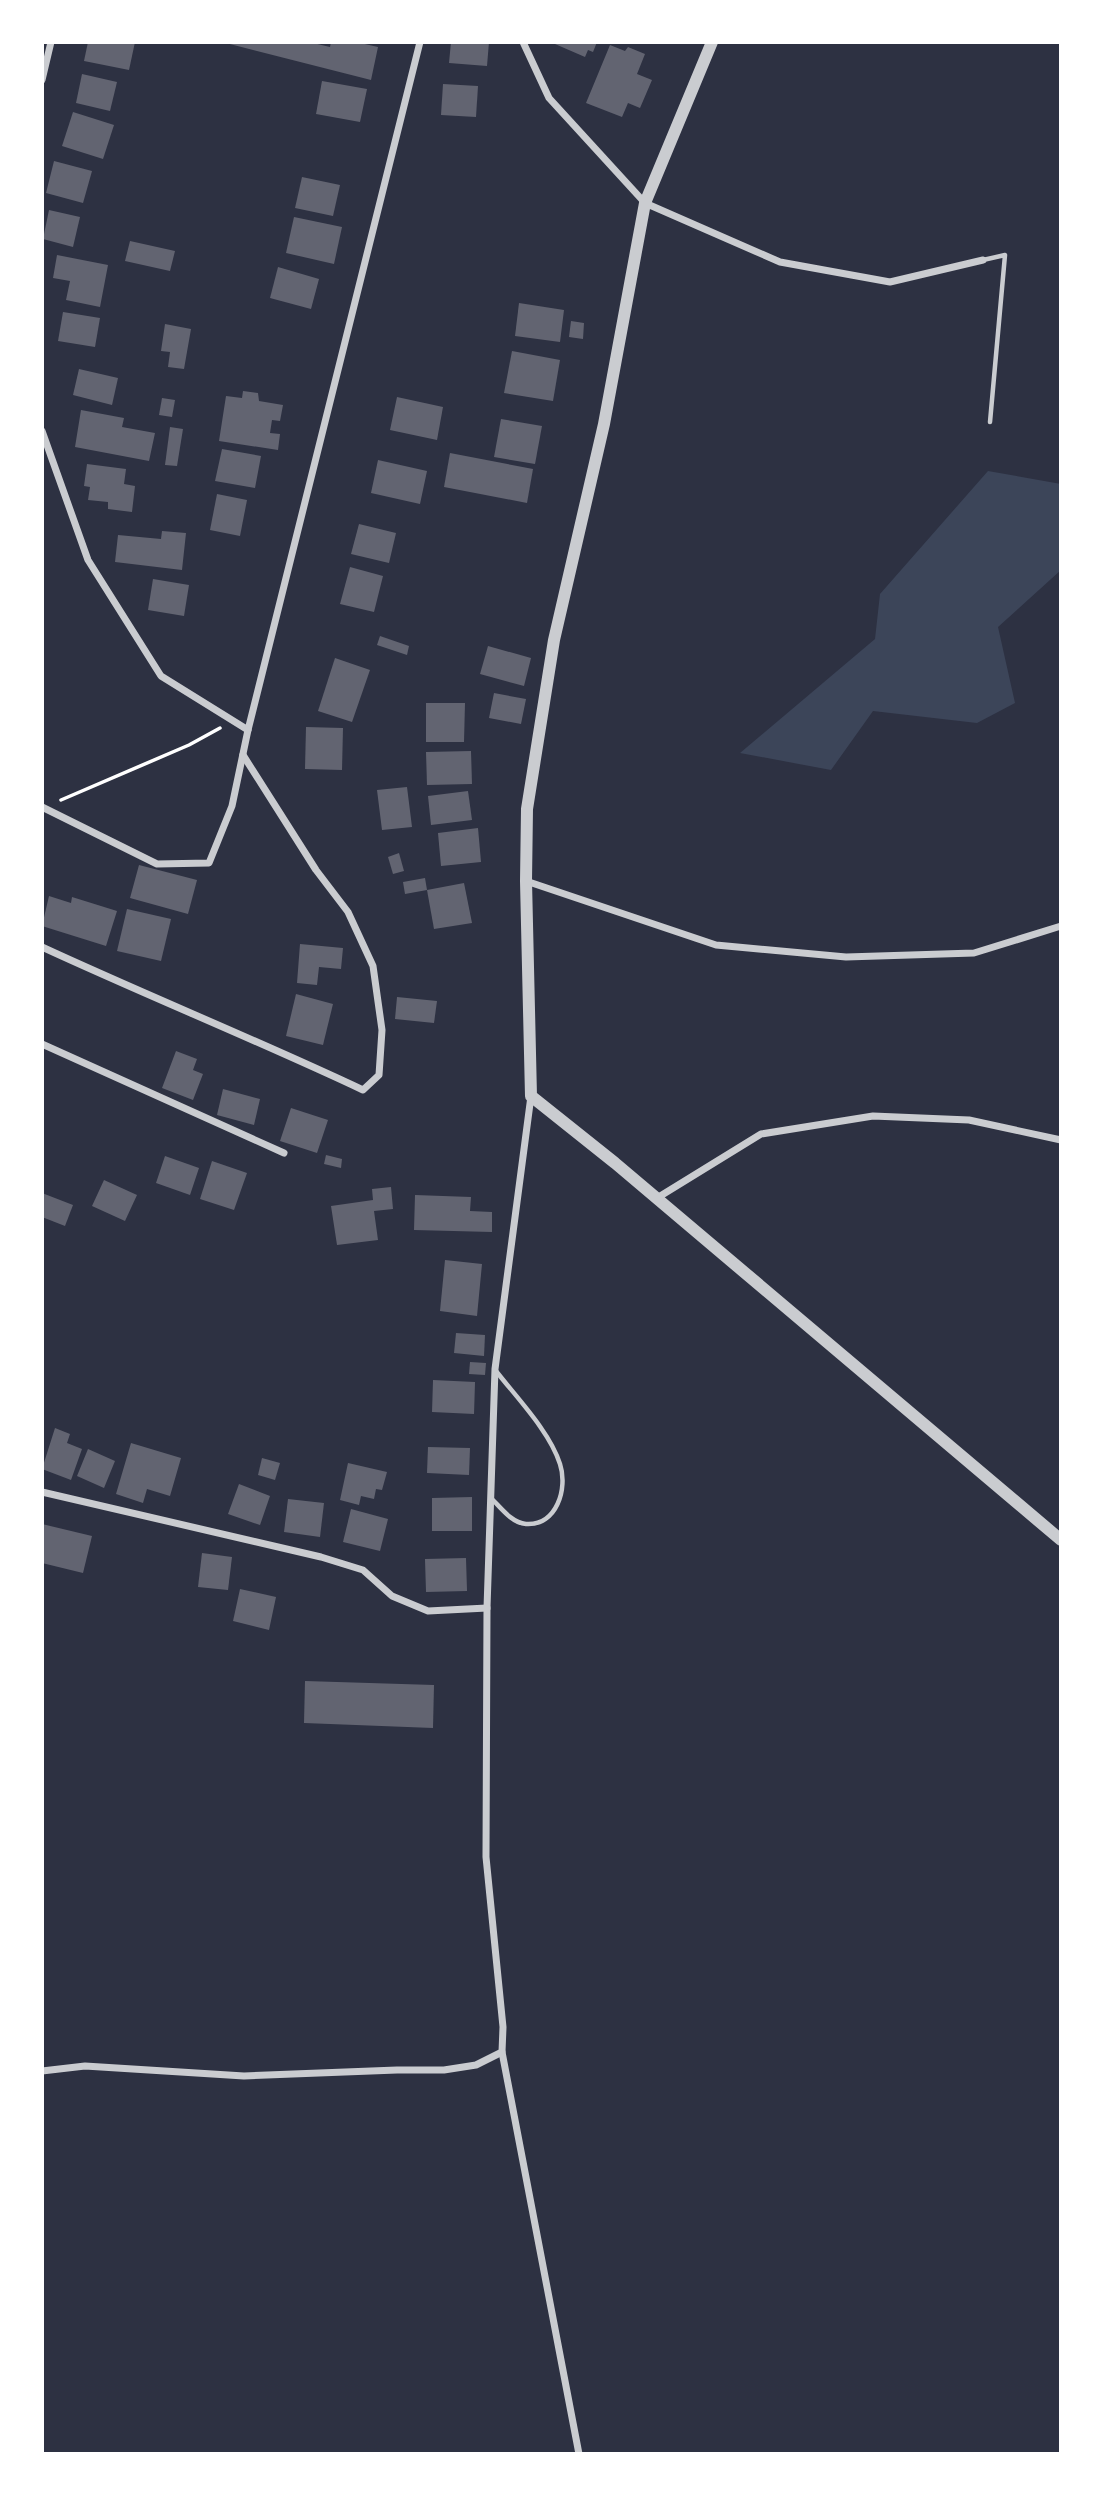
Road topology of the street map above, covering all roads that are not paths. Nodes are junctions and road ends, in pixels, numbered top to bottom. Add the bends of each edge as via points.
1 (51, 42) edge
2 (420, 42) edge
3 (523, 42) edge
4 (712, 42) edge
5 (42, 80) edge
6 (645, 203) junction
7 (983, 260) joint
8 (990, 422) dead end
9 (42, 431) edge
10 (248, 730) junction
11 (243, 755) junction
12 (43, 808) edge
13 (526, 881) junction
14 (1061, 926) edge
15 (42, 947) edge
16 (42, 1044) edge
17 (531, 1096) junction
18 (1061, 1140) edge
19 (284, 1153) dead end
20 (657, 1198) junction
21 (495, 1369) junction
22 (42, 1492) edge
23 (492, 1499) junction
24 (1061, 1540) edge
25 (487, 1608) junction
26 (502, 2052) junction
27 (42, 2071) edge
28 (579, 2454) edge

1 - 5 street
2 - 10 street
3 - 6 street via 549,98
4 - 6 street
6 - 7 street via 780,262 890,282
6 - 13 street via 604,424 554,640 527,809
7 - 8 lane via 1005,255
9 - 10 street via 88,561 161,676
10 - 11 street
11 - 12 street via 232,806 209,863 157,864
11 - 15 street via 348,912 373,966 383,1030 379,1075 363,1090
13 - 14 street via 716,945 833,956 974,953
13 - 17 street
16 - 19 street
17 - 20 street
17 - 21 street
18 - 20 street via 969,1120 873,1116 761,1134
20 - 24 street
21 - 23 street
21 - 23 lane via 550,1442 564,1481 557,1506 539,1522 518,1521
22 - 25 street via 332,1560 363,1570 392,1596 428,1611
23 - 25 street
25 - 26 street via 486,1857
26 - 27 street via 476,2065 444,2070 244,2076 85,2066
26 - 28 street

